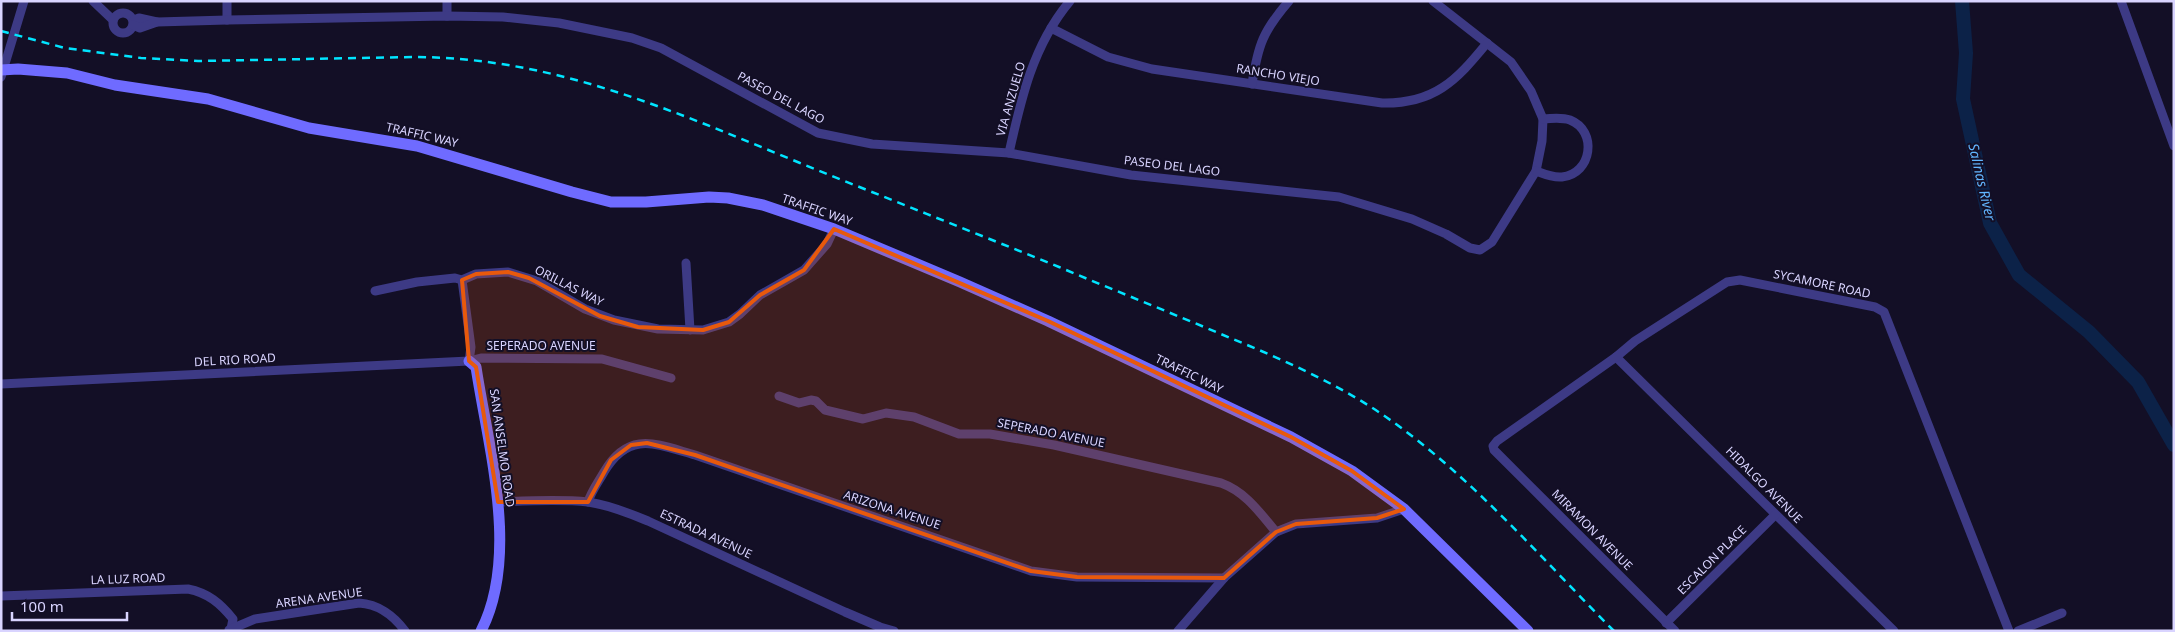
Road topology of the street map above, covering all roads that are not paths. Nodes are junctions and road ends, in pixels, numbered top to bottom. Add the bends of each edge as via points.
1 (24, 1) edge
2 (93, 1) edge
3 (227, 1) edge
4 (447, 1) edge
5 (1070, 1) edge
6 (1289, 1) edge
7 (1433, 1) edge
8 (2121, 1) edge
9 (447, 16) junction
10 (114, 20) junction
11 (227, 20) junction
12 (134, 22) junction
13 (1051, 28) junction
14 (1487, 43) junction
15 (2, 72) edge
16 (1252, 84) junction
17 (1543, 119) junction
18 (2174, 146) edge
19 (1009, 153) junction
20 (1536, 171) junction
21 (834, 229) junction
22 (686, 263) dead end
23 (462, 280) junction
24 (375, 291) dead end
25 (690, 330) junction
26 (1616, 358) junction
27 (469, 361) junction
28 (671, 378) dead end
29 (1, 384) edge
30 (778, 396) dead end
31 (1493, 446) joint
32 (498, 502) junction
33 (588, 502) junction
34 (1404, 509) junction
35 (1775, 514) junction
36 (1276, 532) junction
37 (1224, 578) junction
38 (1, 596) edge
39 (2062, 613) dead end
40 (1666, 622) junction
41 (229, 630) edge
42 (405, 631) edge
43 (481, 631) edge
44 (894, 631) edge
45 (1178, 631) edge
46 (1528, 631) edge
47 (1675, 631) edge
48 (1894, 631) edge
49 (2009, 631) edge
50 (2018, 631) edge

1 - 15 street
2 - 10 street
3 - 11 street
4 - 9 street
5 - 13 street, VIA ANZUELO
6 - 16 street via 1263,36
7 - 14 street
8 - 18 street
9 - 11 street, PASEO DEL LAGO
9 - 19 street, PASEO DEL LAGO via 559,23 632,38 683,60 818,133 851,141
10 - 12 street via 117,14 124,12 130,14
10 - 12 street via 116,30 121,32 131,30
11 - 12 street, PASEO DEL LAGO via 158,22 140,28
13 - 16 street, RANCHO VIEJO via 1129,64
13 - 19 street, VIA ANZUELO via 1024,87
14 - 16 street, RANCHO VIEJO via 1454,80 1438,91 1409,101 1391,104 1372,102
14 - 17 street via 1521,75
15 - 21 street, TRAFFIC WAY via 67,73 208,99 309,128 417,146 611,202 728,198 763,205
17 - 20 street
17 - 20 street via 1564,118 1578,125 1587,138 1589,153 1582,167 1569,176 1554,177
19 - 20 street, PASEO DEL LAGO via 1131,175 1339,197 1412,219 1480,250 1492,242
21 - 25 street, ORILLAS WAY via 827,244 793,278 760,295 729,322 709,329
21 - 34 street, TRAFFIC WAY via 1048,321 1291,437 1352,471
22 - 25 street
23 - 24 street, ORILLAS WAY via 425,281
23 - 25 street, ORILLAS WAY via 476,274 516,274 537,281 600,316 638,327
23 - 27 street via 471,347
26 - 31 street, SYCAMORE ROAD
26 - 35 street, HIDALGO AVENUE
26 - 49 street, SYCAMORE ROAD via 1635,341 1727,282 1740,280 1875,307 1884,312
27 - 28 street, SEPERADO AVENUE via 481,358 602,359
27 - 29 street, DEL RIO ROAD
27 - 32 street, SAN ANSELMO ROAD via 476,367
30 - 36 street, SEPERADO AVENUE via 799,403 816,401 824,410 863,419 886,413 914,417 959,434 990,434 1054,445 1221,482 1246,497
31 - 40 street, MIRAMON AVENUE
32 - 33 street, ESTRADA AVENUE
32 - 43 street, SAN ANSELMO ROAD via 498,575 488,618
33 - 37 street, ARIZONA AVENUE via 615,457 631,445 647,443 695,455 1031,571 1077,577
33 - 44 street, ESTRADA AVENUE via 616,508 648,521 845,612
34 - 36 street via 1377,518 1296,524
34 - 46 street, TRAFFIC WAY
35 - 40 street, ESCALON PLACE
35 - 48 street, HIDALGO AVENUE
36 - 37 street
37 - 45 street
38 - 41 street, LA LUZ ROAD via 188,589 204,592 227,610 233,619
39 - 50 street
40 - 47 street, MIRAMON AVENUE
41 - 42 street, ARENA AVENUE via 255,619 359,602 381,609 398,621

